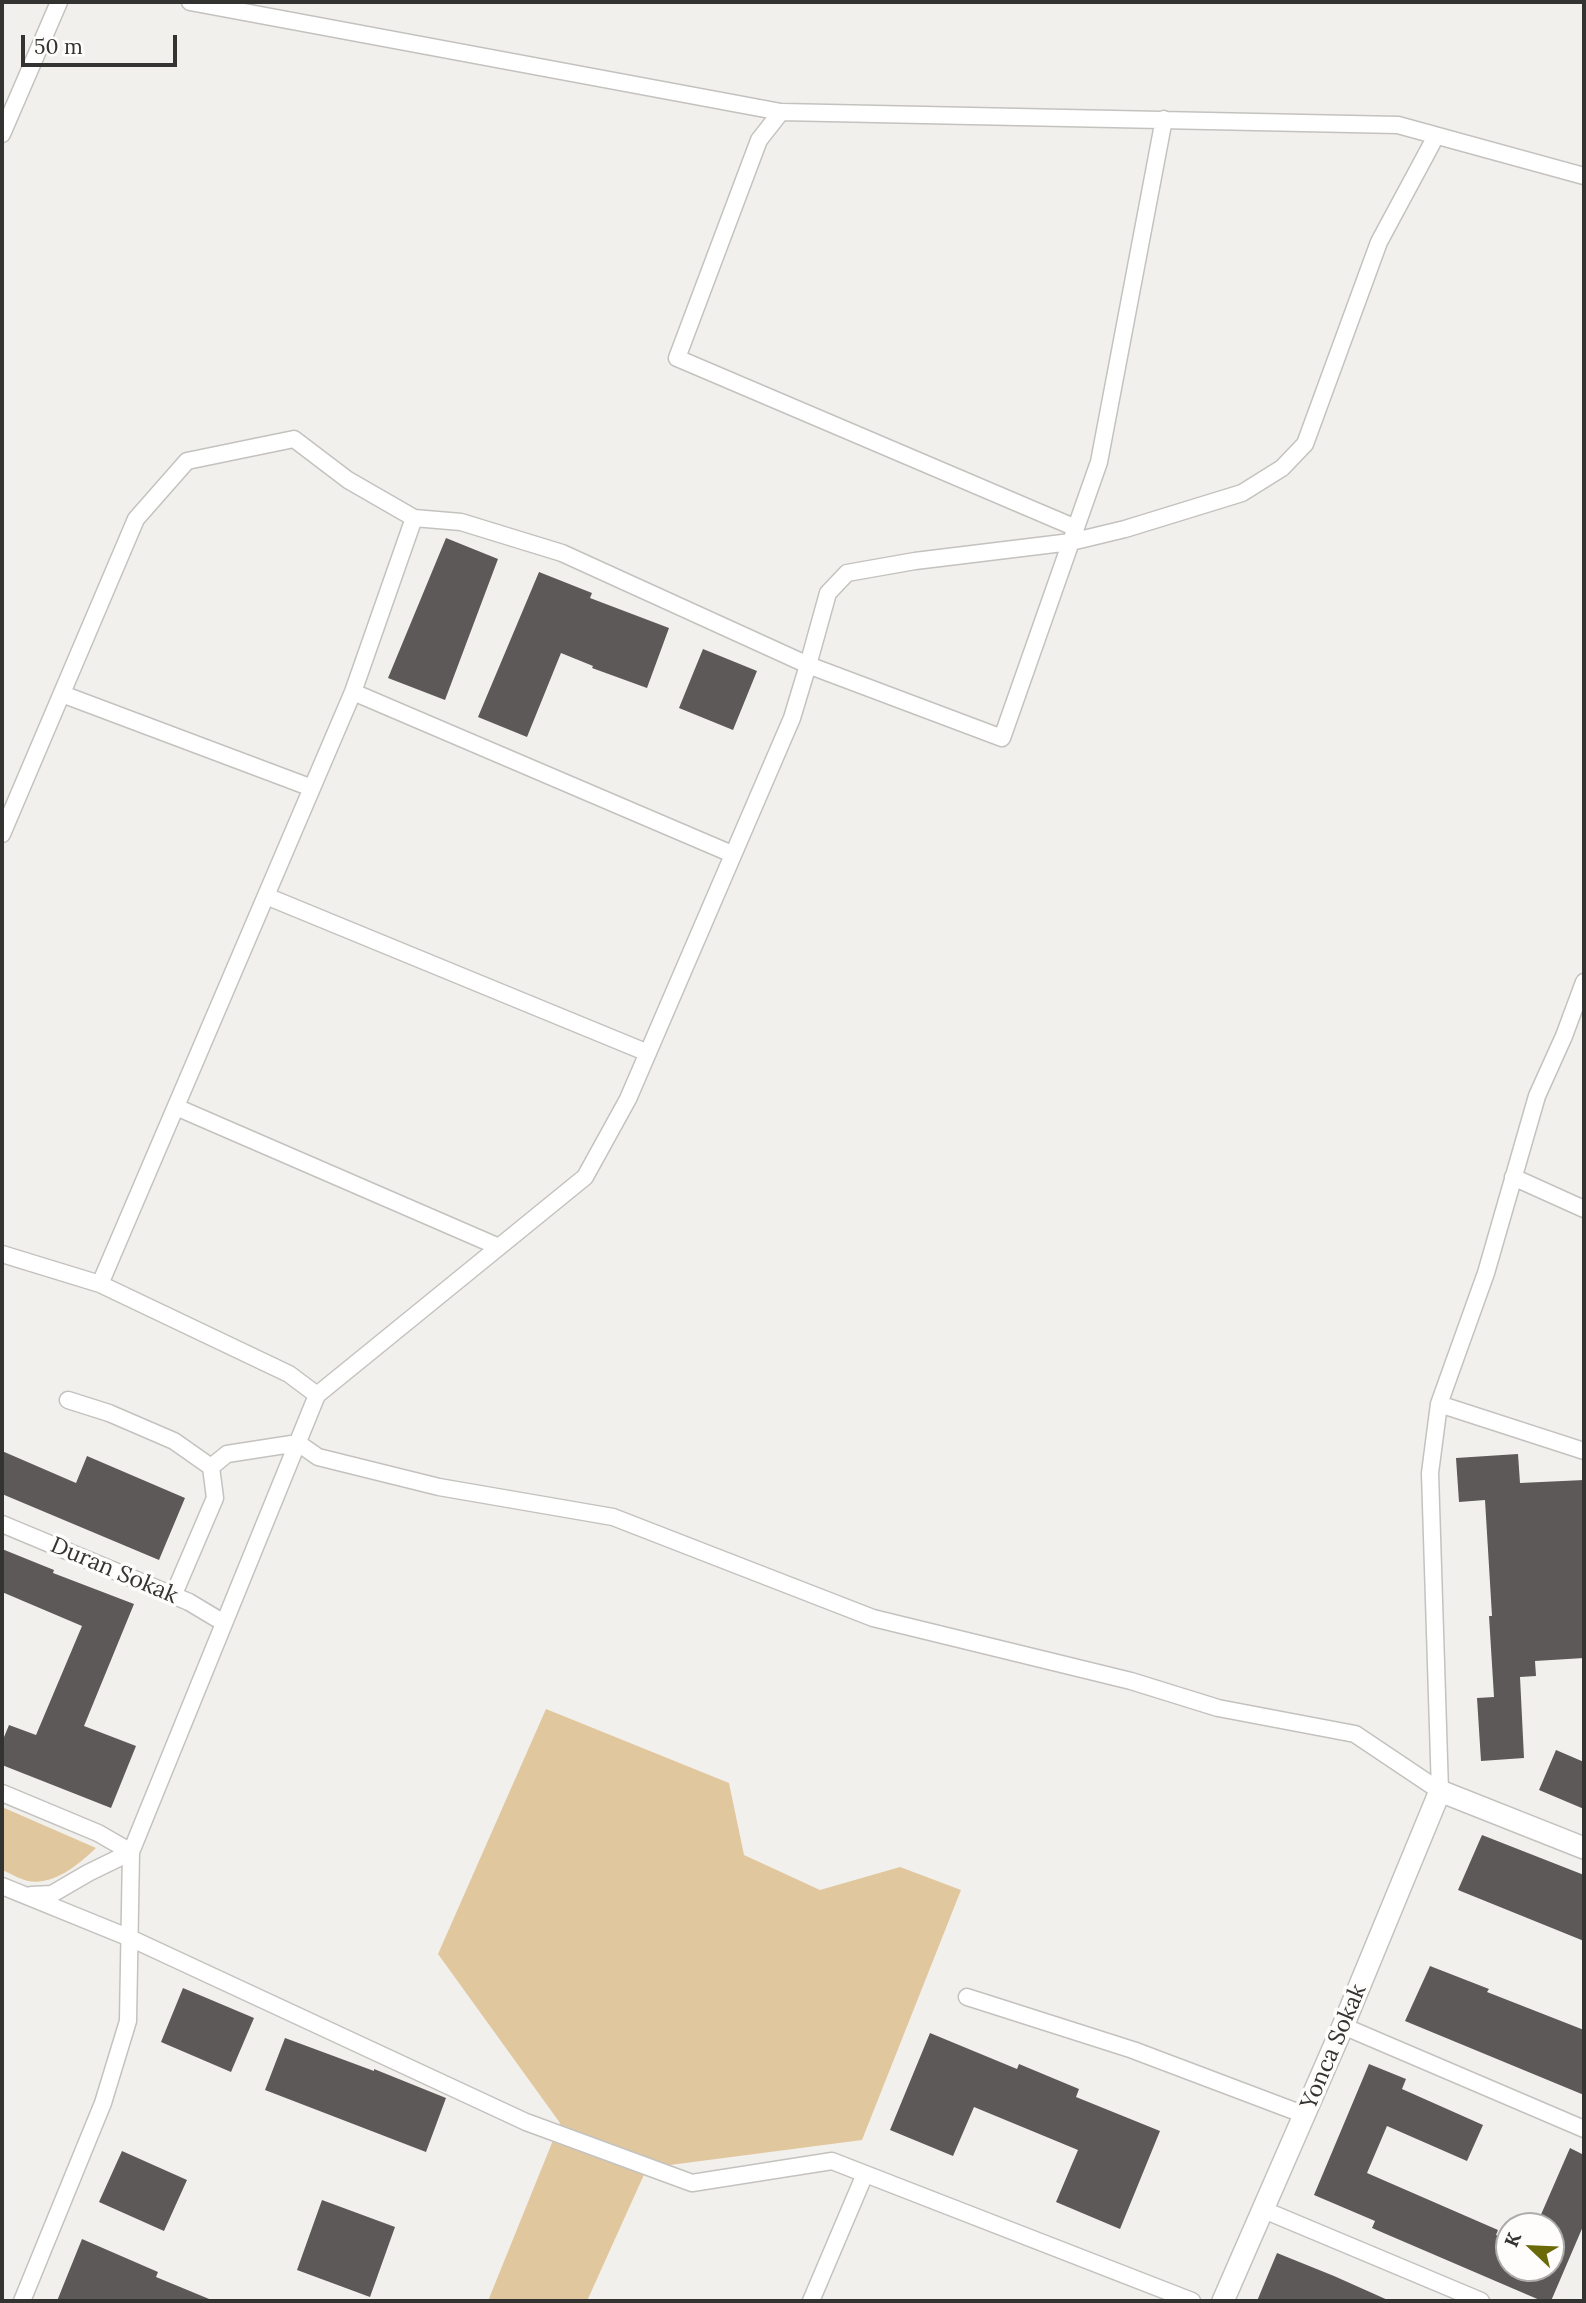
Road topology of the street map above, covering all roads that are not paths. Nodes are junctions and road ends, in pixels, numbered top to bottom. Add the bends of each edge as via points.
1 (59, 2) edge
2 (190, 2) edge
3 (781, 113) junction
4 (1164, 119) junction
5 (2, 134) edge
6 (1436, 136) junction
7 (1584, 176) edge
8 (414, 518) junction
9 (1073, 535) junction
10 (808, 666) junction
11 (353, 692) junction
12 (62, 694) junction
13 (312, 788) junction
14 (2, 834) edge
15 (732, 854) junction
16 (266, 896) junction
17 (1584, 982) edge
18 (648, 1053) junction
19 (176, 1107) junction
20 (1513, 1177) junction
21 (1584, 1209) edge
22 (499, 1247) junction
23 (2, 1254) edge
24 (100, 1284) junction
25 (317, 1395) junction
26 (68, 1400) dead end
27 (1439, 1404) junction
28 (298, 1443) junction
29 (1584, 1451) edge
30 (211, 1467) junction
31 (2, 1524) edge
32 (173, 1596) junction
33 (224, 1623) junction
34 (1440, 1791) junction
35 (2, 1793) edge
36 (1584, 1849) edge
37 (131, 1852) junction
38 (2, 1886) edge
39 (25, 1896) junction
40 (130, 1938) junction
41 (967, 1997) dead end
42 (1343, 2026) junction
43 (1305, 2115) junction
44 (1584, 2129) edge
45 (865, 2174) junction
46 (1264, 2210) junction
47 (22, 2301) edge
48 (810, 2301) edge
49 (1192, 2301) edge
50 (1223, 2301) edge
51 (1481, 2301) edge

1 - 5 street
2 - 3 street
3 - 4 street
3 - 9 street via 759,139 677,358
4 - 6 street via 1398,125
4 - 9 street via 1099,462
6 - 7 street
6 - 9 street via 1379,242 1305,444 1282,468 1242,494 1125,529
8 - 10 street via 461,522 562,553
8 - 11 street
8 - 12 street via 348,480 294,439 187,461 136,519
9 - 10 street via 847,573 828,593
9 - 10 street via 1002,738
10 - 15 street via 792,718
11 - 13 street
11 - 15 street
12 - 13 street
12 - 14 street
13 - 16 street
15 - 18 street
16 - 18 street
16 - 19 street
17 - 20 street via 1537,1096
18 - 22 street via 585,1177
19 - 22 street
19 - 24 street
20 - 21 street
20 - 27 street via 1486,1273
22 - 25 street
23 - 24 street
24 - 25 street via 289,1374
25 - 28 street
26 - 30 street via 174,1441
27 - 29 street
27 - 34 street via 1430,1473
28 - 30 street via 227,1454
28 - 33 street
28 - 34 street via 318,1457 439,1487 613,1517 873,1618 1104,1674 1218,1708 1355,1734
30 - 32 street via 215,1498
31 - 32 street, Duran Sokak
32 - 33 street, Duran Sokak
33 - 37 street
34 - 36 street
34 - 42 street, Yonca Sokak
35 - 37 street
37 - 39 street via 52,1894
37 - 40 street
38 - 39 street
39 - 40 street
40 - 45 street via 526,2122 692,2183 832,2161
40 - 47 street via 128,2021 103,2103
41 - 43 street via 1133,2050
42 - 43 street, Yonca Sokak
42 - 44 street
43 - 46 street, Yonca Sokak
45 - 48 street
45 - 49 street
46 - 50 street, Yonca Sokak
46 - 51 street

